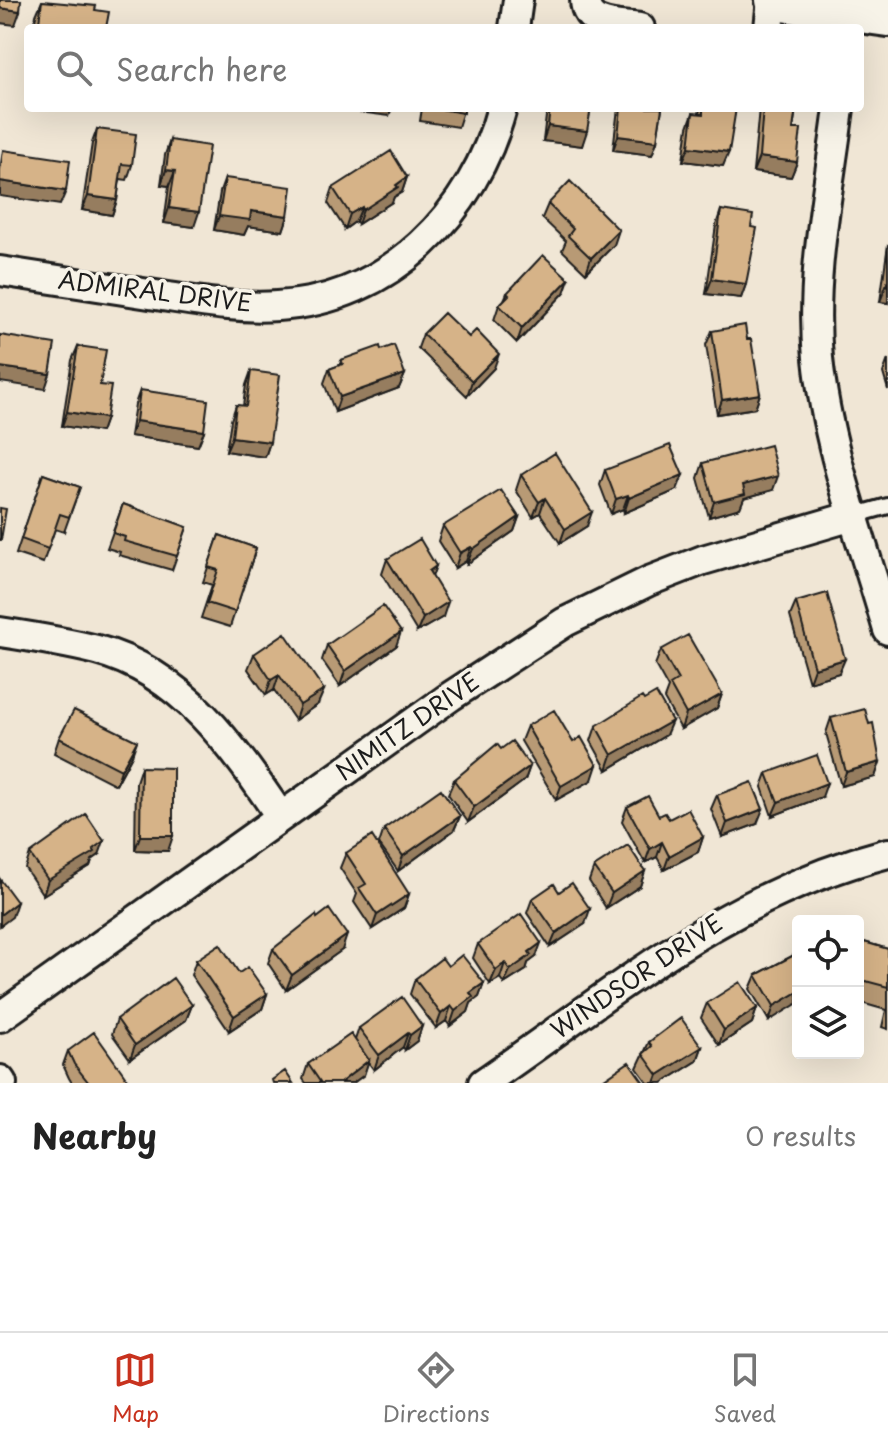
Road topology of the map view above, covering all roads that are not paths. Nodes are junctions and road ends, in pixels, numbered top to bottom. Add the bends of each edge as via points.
1 (518, 0) edge
2 (585, 0) edge
3 (792, 1) edge
4 (863, 18) edge
5 (515, 24) edge
6 (614, 24) edge
7 (772, 24) edge
8 (501, 112) edge
9 (838, 112) edge
10 (0, 271) edge
11 (888, 506) edge
12 (856, 515) junction
13 (888, 630) edge
14 (0, 632) edge
15 (280, 816) junction
16 (888, 853) edge
17 (0, 1017) edge
18 (515, 1075) edge
19 (483, 1083) edge

1 - 5 street
2 - 6 street via 586,12 595,21
3 - 4 main road
3 - 7 street
8 - 10 street, ADMIRAL DRIVE via 483,164 444,224 389,270 335,295 277,306 230,306
9 - 12 street via 816,323 825,405
11 - 12 lane
12 - 13 street
12 - 15 street, NIMITZ DRIVE via 703,560 565,622
14 - 15 street via 97,650 170,687 229,742
15 - 17 street, NIMITZ DRIVE
16 - 18 street, WINDSOR DRIVE via 791,885 717,921 648,964
18 - 19 street, WINDSOR DRIVE

